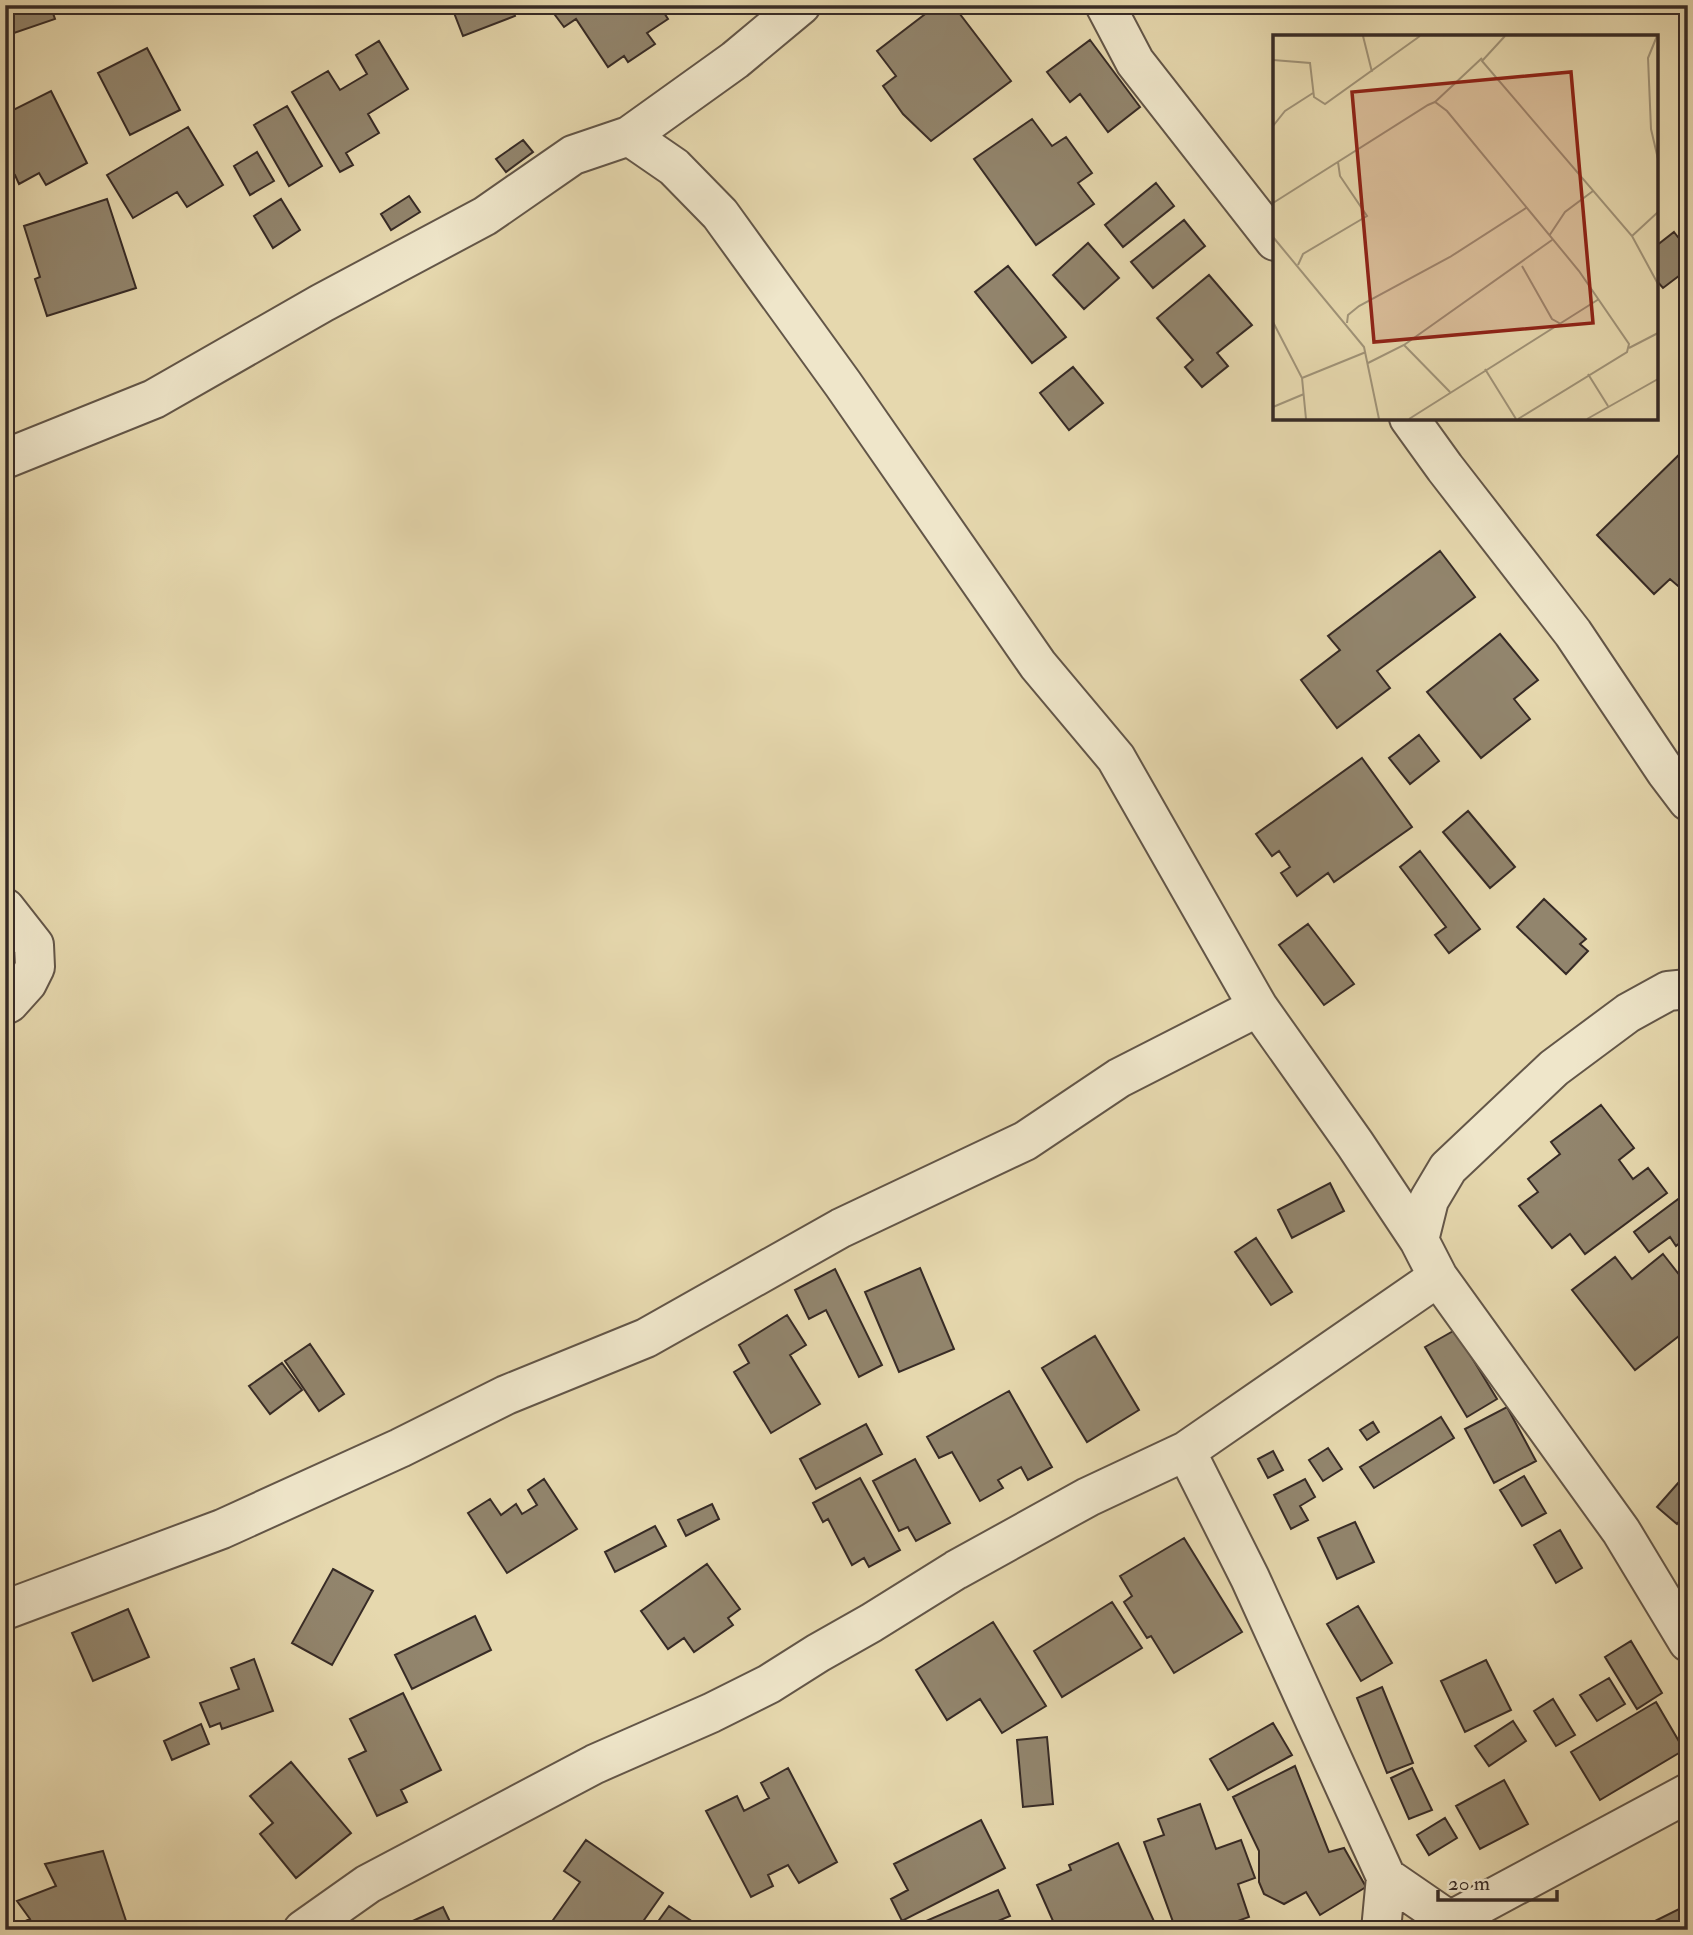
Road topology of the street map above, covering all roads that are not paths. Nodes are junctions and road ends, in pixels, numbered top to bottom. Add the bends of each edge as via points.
1 (802, 5) edge
2 (1105, 5) edge
3 (629, 136) junction
4 (1273, 239) edge
5 (1410, 420) edge
6 (5, 459) edge
7 (1688, 801) edge
8 (5, 908) edge
9 (1688, 989) edge
10 (5, 1005) edge
11 (1258, 1007) junction
12 (1419, 1240) junction
13 (1438, 1278) junction
14 (1186, 1451) junction
15 (5, 1610) edge
16 (1688, 1642) edge
17 (1688, 1793) edge
18 (1386, 1877) junction
19 (1442, 1925) edge
20 (303, 1930) edge
21 (1381, 1930) edge

1 - 3 street
2 - 4 street via 1135,62
3 - 6 street via 573,155 485,216 154,398
3 - 11 street via 674,167 720,214 1038,665 1116,758
5 - 7 street via 1573,633
8 - 10 street via 34,945 35,967 27,983
9 - 12 street via 1668,991 1628,1013 1545,1077 1448,1168 1429,1200
11 - 12 street
11 - 15 street via 1119,1078 1026,1141 841,1228 646,1338 506,1395 222,1529
12 - 13 street
13 - 14 street
13 - 16 street via 1621,1531
14 - 18 street via 1250,1578
14 - 20 street via 1088,1497 956,1570 769,1684 595,1764 368,1884
17 - 19 street
18 - 19 street
18 - 21 street

